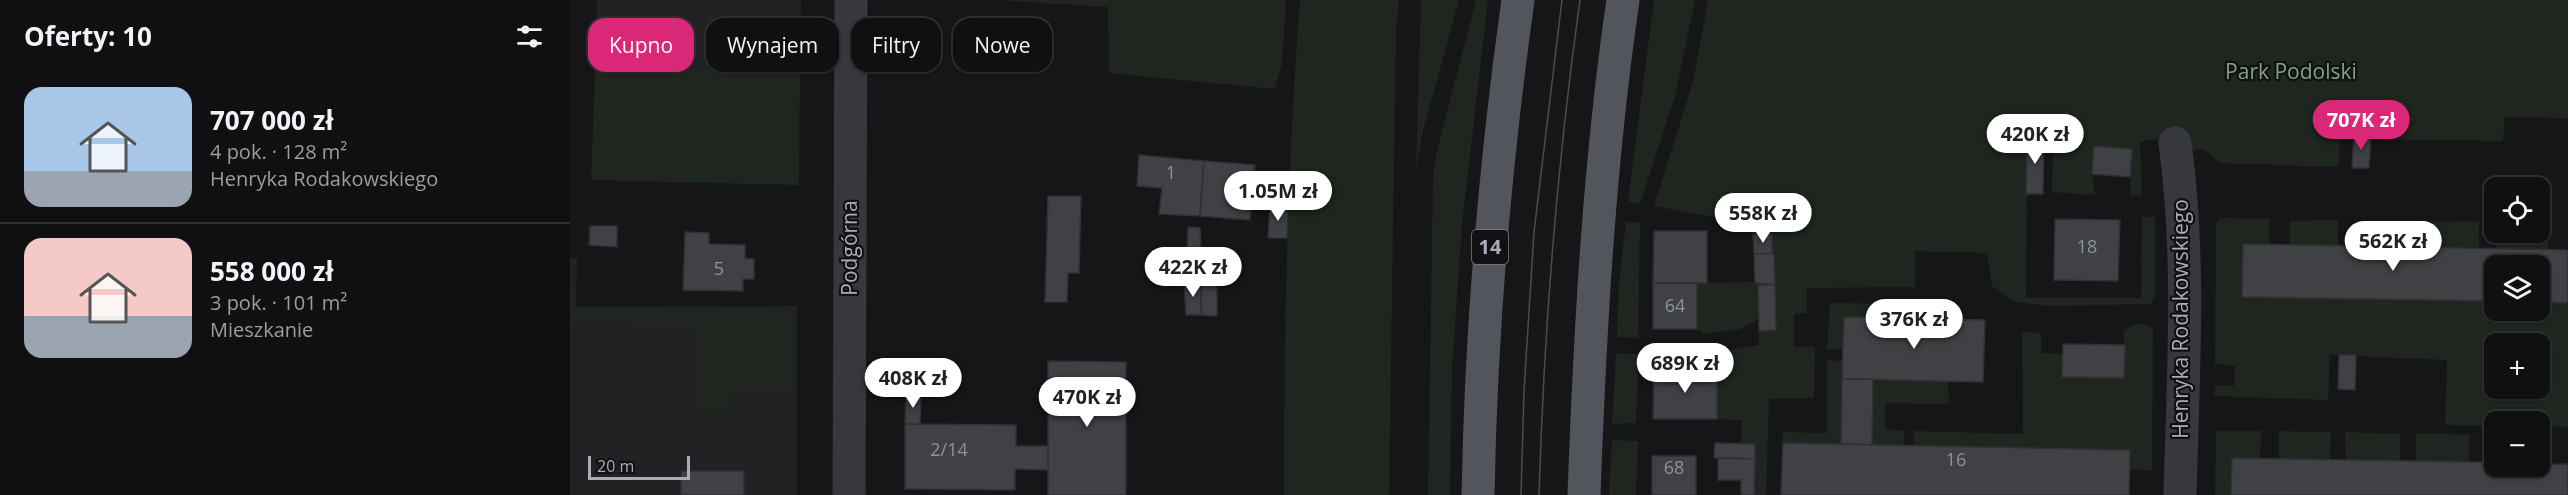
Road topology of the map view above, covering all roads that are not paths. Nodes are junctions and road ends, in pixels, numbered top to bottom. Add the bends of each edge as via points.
1 (851, 0) edge
2 (1518, 0) edge
3 (1623, 0) edge
4 (2175, 143) dead end
5 (849, 495) edge
6 (1478, 495) edge
7 (1584, 495) edge
8 (2180, 495) edge

1 - 5 street, Podgórna
2 - 6 main road, 14 via 1490,249
3 - 7 main road via 1596,239
4 - 8 street, Henryka Rodakowskiego via 2182,198 2183,267

